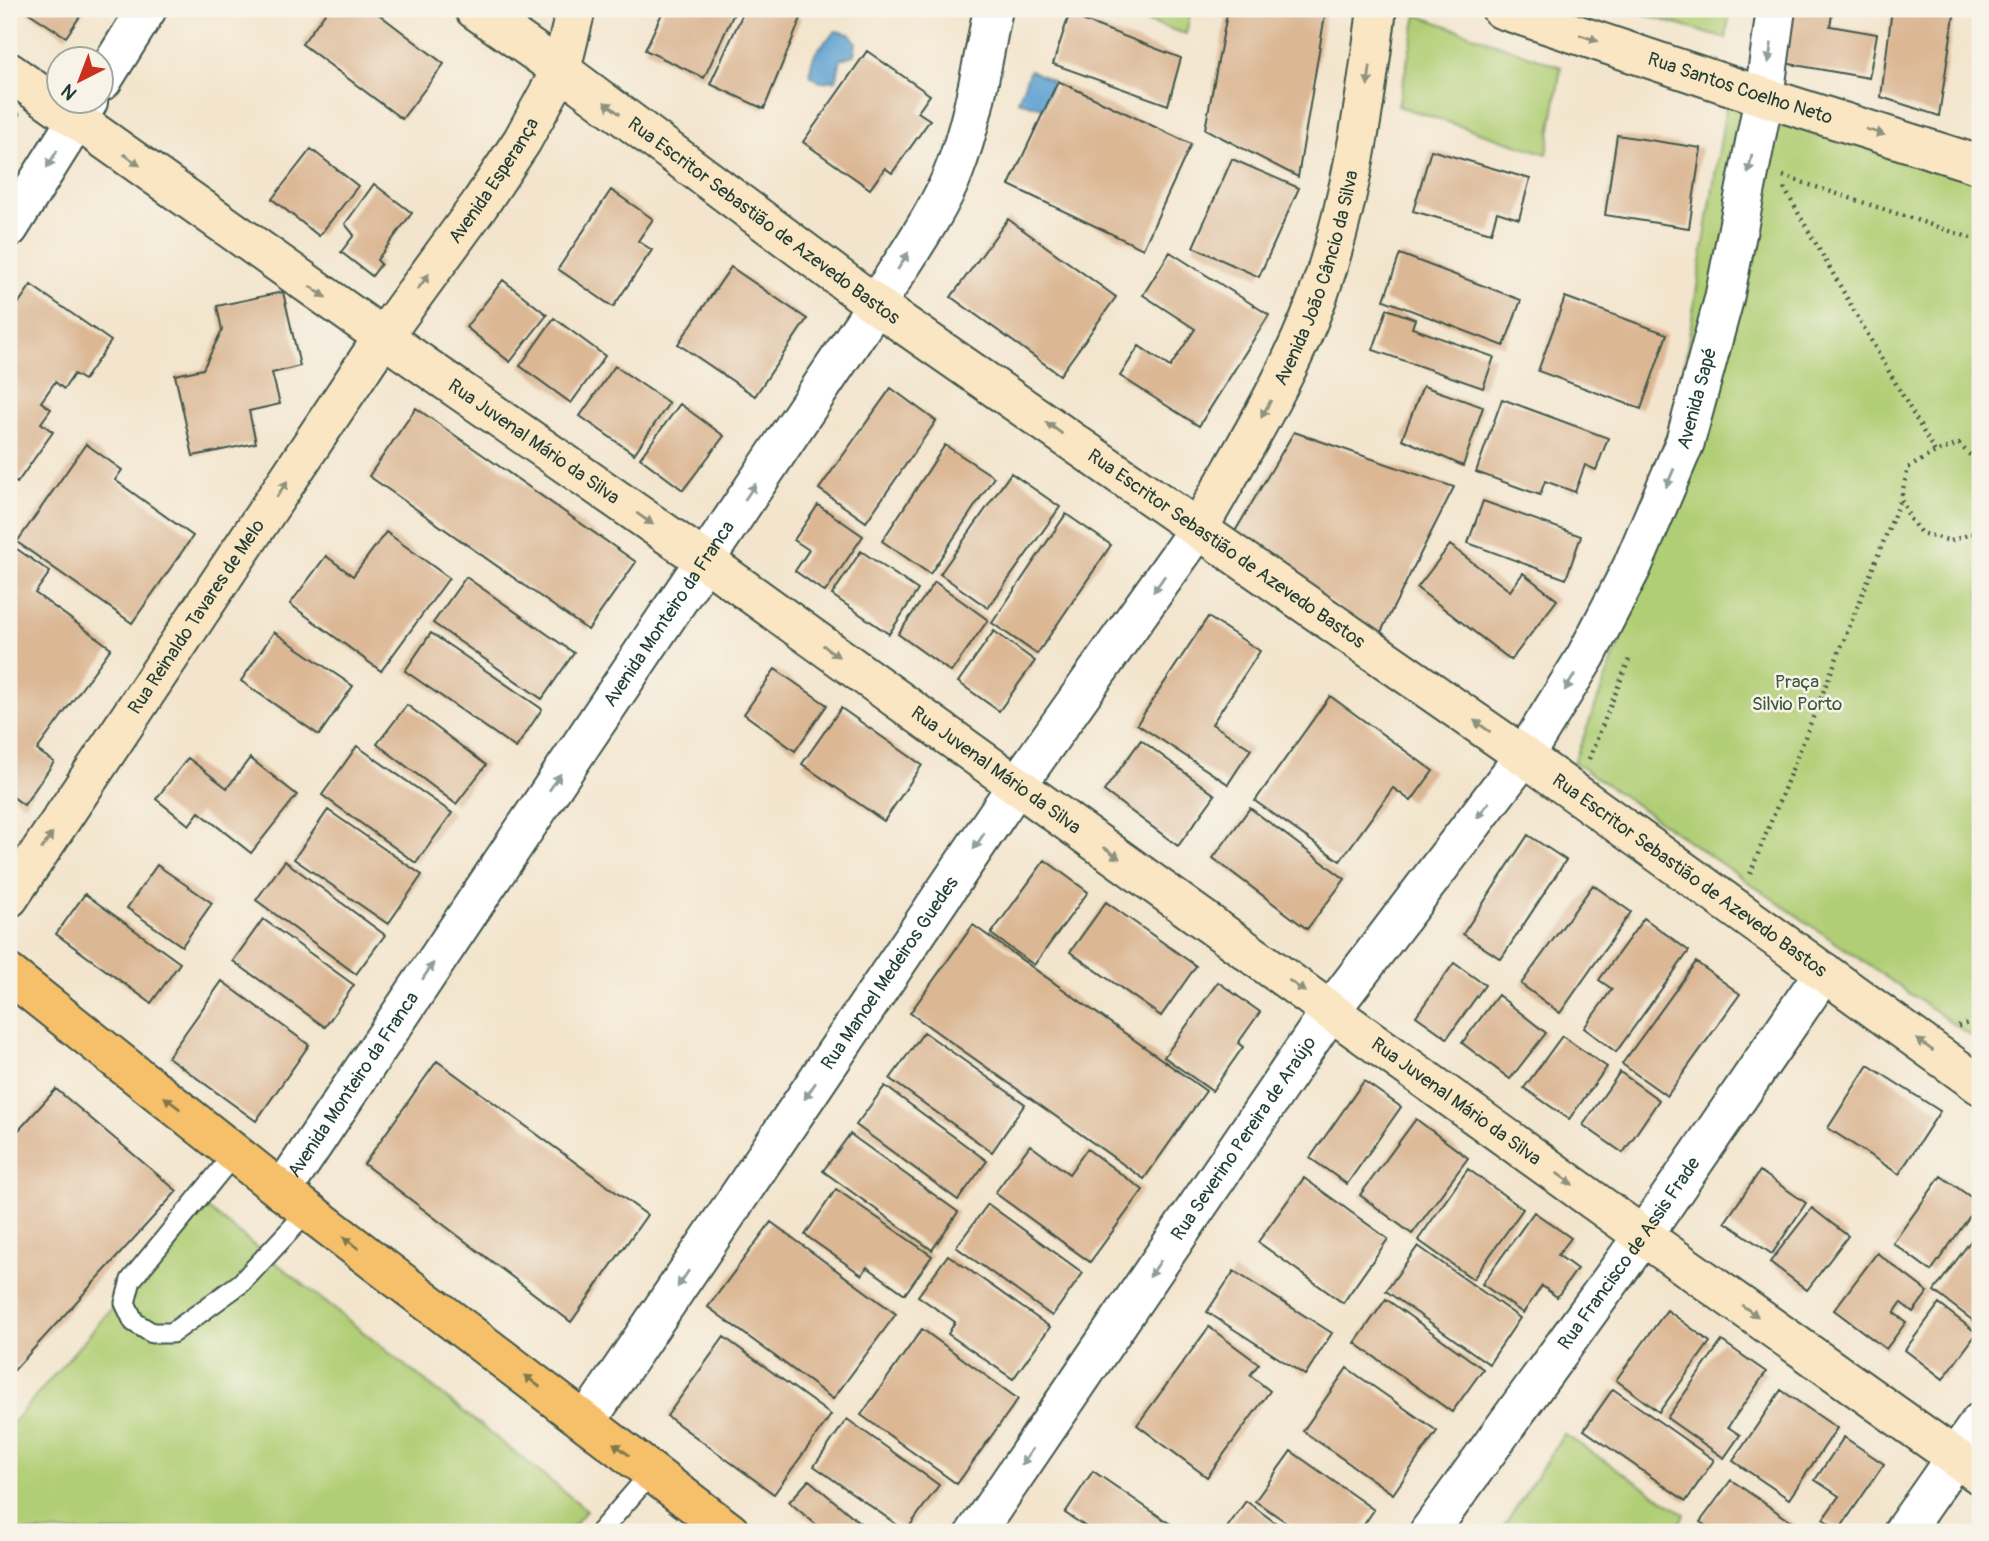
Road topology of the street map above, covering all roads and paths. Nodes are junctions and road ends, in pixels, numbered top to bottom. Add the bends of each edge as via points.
1 (147, 9) edge
2 (474, 9) edge
3 (576, 9) edge
4 (993, 9) edge
5 (1377, 9) edge
6 (1501, 9) edge
7 (1776, 9) edge
8 (116, 59) edge
9 (561, 70) junction
10 (9, 72) edge
11 (46, 92) edge
12 (1764, 97) junction
13 (79, 116) edge
14 (89, 116) edge
15 (1980, 165) edge
16 (9, 228) edge
17 (1980, 241) edge
18 (876, 305) junction
19 (383, 337) junction
20 (1935, 452) junction
21 (1980, 465) edge
22 (1900, 498) junction
23 (1980, 522) edge
24 (1199, 528) junction
25 (704, 560) junction
26 (1630, 657) dead end
27 (1524, 756) junction
28 (1585, 769) dead end
29 (1017, 785) junction
30 (1746, 885) dead end
31 (9, 898) edge
32 (1824, 972) junction
33 (9, 974) edge
34 (1331, 1010) junction
35 (1980, 1020) edge
36 (1958, 1026) dead end
37 (1980, 1085) edge
38 (235, 1153) junction
39 (295, 1201) junction
40 (1643, 1236) junction
41 (586, 1422) junction
42 (1980, 1422) edge
43 (1968, 1466) edge
44 (652, 1472) junction
45 (719, 1528) edge
46 (600, 1532) edge
47 (976, 1532) edge
48 (1429, 1532) edge
49 (1903, 1532) edge

1 - 8 street
2 - 9 main road, Rua Escritor Sebastião de Azevedo Bastos
3 - 9 main road, Avenida Esperança
18 -> 4 street, Avenida Monteiro da Franca via 954,173 971,120
5 -> 24 main road, Avenida João Câncio da Silva via 1367,96 1343,209 1318,296 1282,380
6 -> 12 main road, Rua Santos Coelho Neto
7 -> 12 street, Avenida Sapé
18 -> 9 main road, Rua Escritor Sebastião de Azevedo Bastos
19 -> 9 main road, Avenida Esperança via 480,204
10 - 11 main road, Rua Juvenal Mário da Silva
12 -> 15 main road, Rua Santos Coelho Neto
12 -> 27 street, Avenida Sapé via 1724,299 1685,443 1632,567 1586,656
13 -> 16 street
14 -> 19 main road, Rua Juvenal Mário da Silva
17 - 20 path via 1776,174
24 -> 18 main road, Rua Escritor Sebastião de Azevedo Bastos
25 -> 18 street, Avenida Monteiro da Franca
19 -> 25 main road, Rua Juvenal Mário da Silva
31 -> 19 main road, Rua Reinaldo Tavares de Melo
20 - 21 path via 1959,444
20 - 22 path via 1908,468
22 - 23 path via 1921,533 1951,541 1973,533
22 - 30 path
27 -> 24 main road, Rua Escritor Sebastião de Azevedo Bastos
24 -> 29 street, Rua Manoel Medeiros Guedes
25 -> 29 main road, Rua Juvenal Mário da Silva
39 -> 25 street, Avenida Monteiro da Franca
26 - 28 path
27 - 32 main road, Rua Escritor Sebastião de Azevedo Bastos
27 -> 34 street, Rua Severino Pereira de Araújo
29 -> 34 main road, Rua Juvenal Mário da Silva
29 -> 41 street, Rua Manoel Medeiros Guedes
37 -> 32 main road, Rua Escritor Sebastião de Azevedo Bastos
32 - 40 street, Rua Francisco de Assis Frade
38 -> 33 main road
34 -> 40 main road, Rua Juvenal Mário da Silva
34 -> 47 street, Rua Severino Pereira de Araújo
35 - 36 path
38 - 39 main road
38 - 39 lane via 131,1280 125,1303 134,1322 152,1333 172,1333 240,1283
41 -> 39 main road
40 -> 43 main road, Rua Juvenal Mário da Silva
40 - 48 street, Rua Francisco de Assis Frade
44 -> 41 main road
42 - 43 street
43 - 49 street
44 - 45 main road
44 - 46 lane

